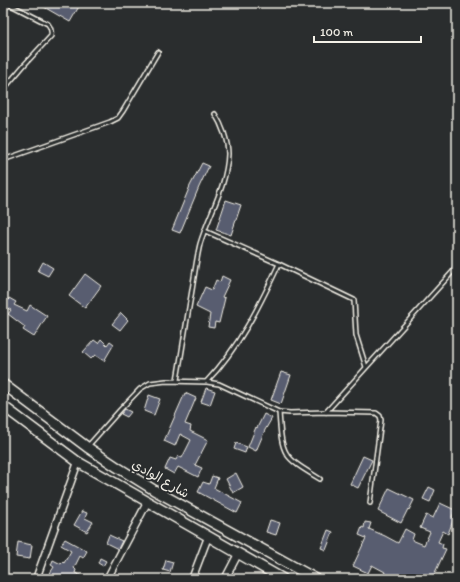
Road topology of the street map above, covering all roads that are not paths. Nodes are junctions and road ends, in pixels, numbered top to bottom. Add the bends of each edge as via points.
1 (7, 3) edge
2 (158, 52) dead end
3 (3, 90) edge
4 (215, 114) dead end
5 (3, 160) edge
6 (205, 231) junction
7 (279, 264) junction
8 (457, 267) edge
9 (366, 367) junction
10 (178, 380) junction
11 (207, 382) junction
12 (3, 384) edge
13 (3, 406) edge
14 (279, 412) junction
15 (326, 412) junction
16 (87, 447) junction
17 (78, 462) junction
18 (320, 479) dead end
19 (147, 502) junction
20 (370, 503) dead end
21 (208, 536) junction
22 (238, 554) junction
23 (36, 579) edge
24 (107, 579) edge
25 (192, 579) edge
26 (225, 579) edge
27 (283, 579) edge
28 (316, 579) edge

1 - 3 lane via 48,24 52,33
2 - 5 lane via 118,118
4 - 6 lane via 224,132 228,155 222,187
6 - 7 lane
6 - 10 lane via 197,258
7 - 9 lane via 354,300 356,335
7 - 11 lane via 244,331
8 - 9 lane
9 - 15 lane
10 - 11 lane
10 - 16 lane via 150,383 140,389
11 - 14 lane via 219,384
12 - 16 main road, شارع الوادي
13 - 17 main road
14 - 15 lane
14 - 18 lane via 281,442 286,454 296,465
15 - 20 lane via 372,412 380,416
16 - 28 main road, شارع الوادي via 154,490
17 - 19 main road
17 - 23 street
19 - 21 main road
19 - 24 street
21 - 22 main road
21 - 25 street
22 - 26 street
22 - 27 main road

